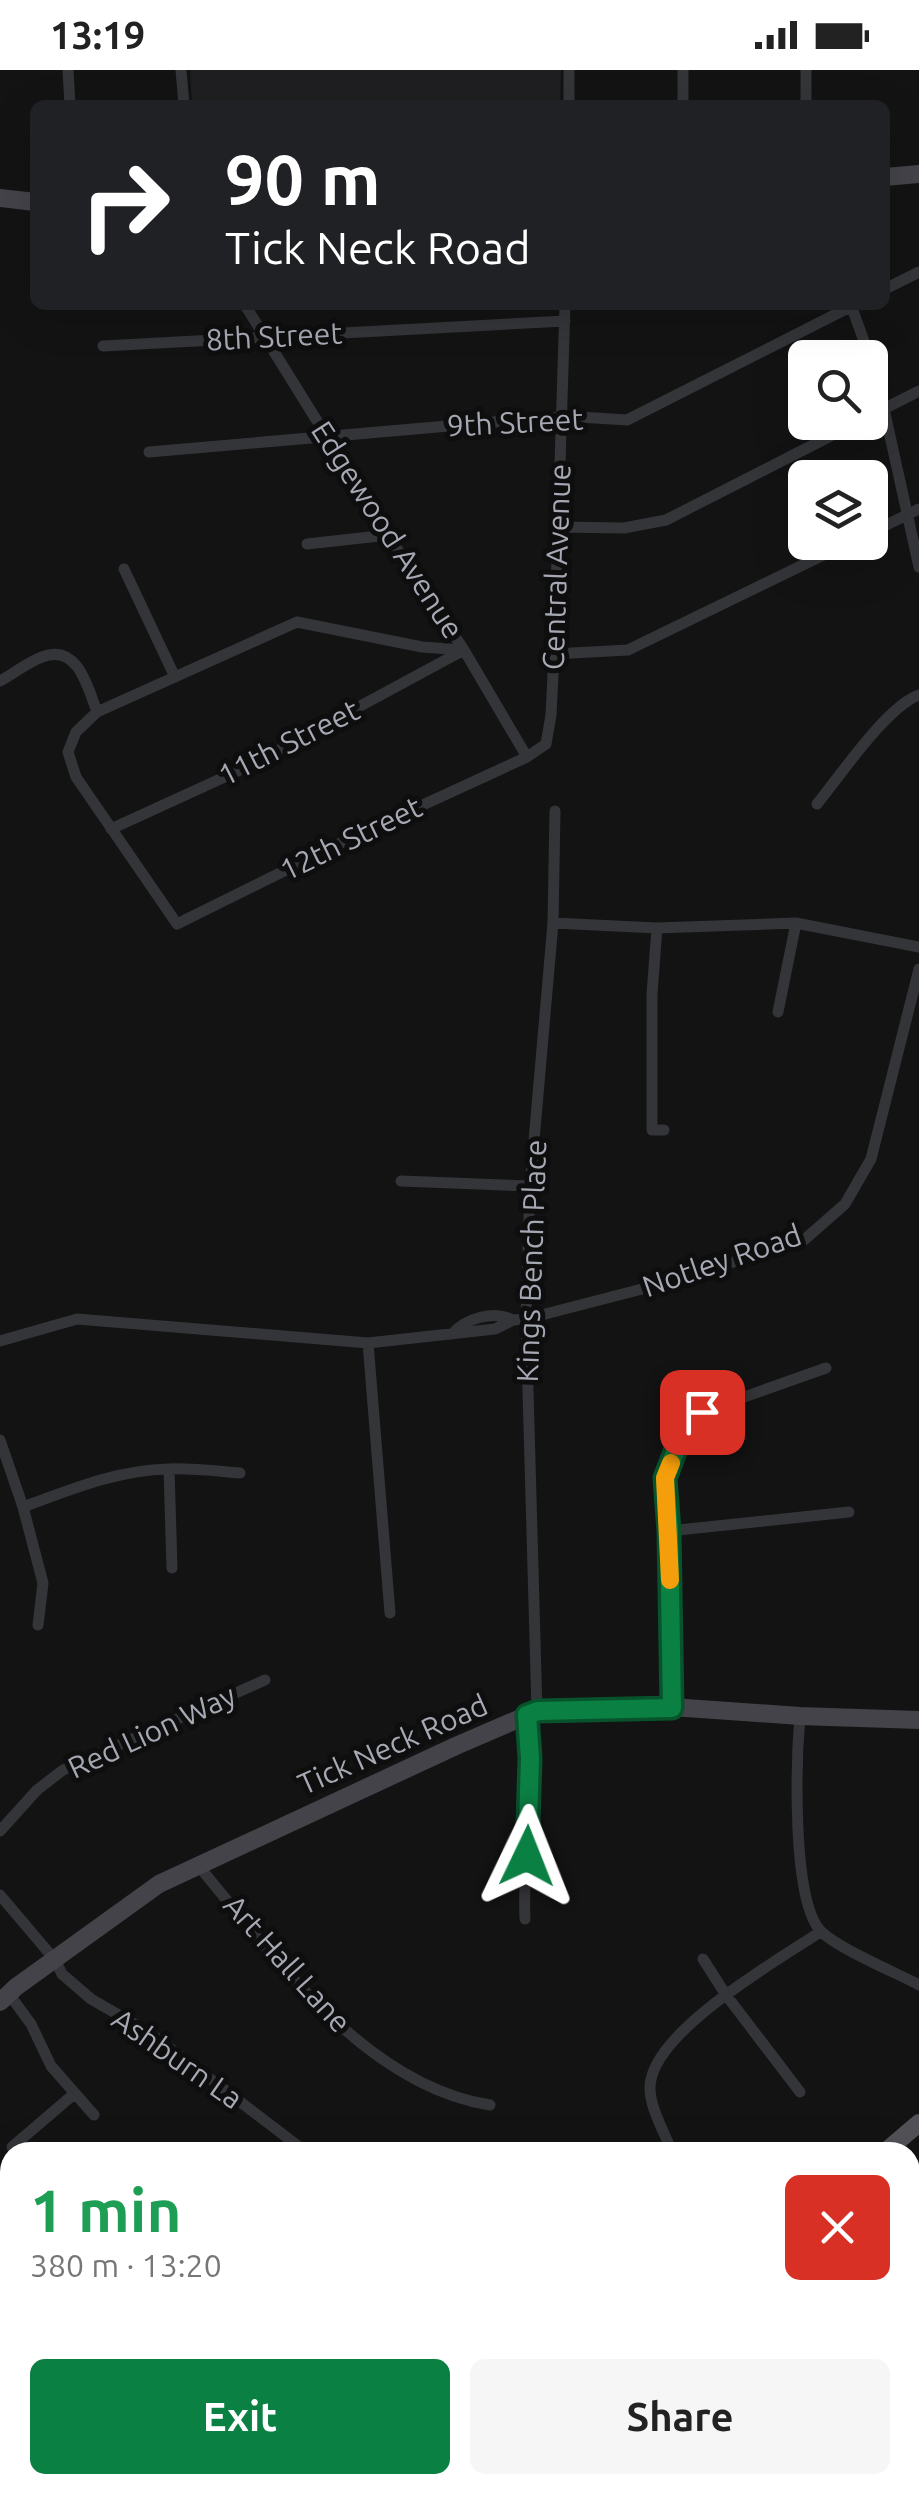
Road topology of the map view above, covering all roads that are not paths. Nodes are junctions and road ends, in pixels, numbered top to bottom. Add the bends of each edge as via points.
1 (68, 70) edge
2 (181, 70) edge
3 (570, 70) edge
4 (683, 70) edge
5 (806, 70) edge
6 (70, 100) edge
7 (184, 100) edge
8 (568, 100) edge
9 (683, 100) edge
10 (806, 100) edge
11 (919, 174) edge
12 (890, 176) edge
13 (0, 198) edge
14 (30, 201) edge
15 (919, 272) edge
16 (890, 286) edge
17 (248, 310) edge
18 (565, 310) edge
19 (844, 310) edge
20 (853, 310) edge
21 (565, 321) junction
22 (266, 338) junction
23 (864, 340) edge
24 (103, 346) dead end
25 (919, 391) edge
26 (888, 407) edge
27 (563, 416) junction
28 (888, 428) edge
29 (326, 437) junction
30 (823, 440) edge
31 (149, 452) dead end
32 (919, 509) edge
33 (906, 516) junction
34 (888, 524) edge
35 (559, 527) junction
36 (388, 535) junction
37 (307, 544) dead end
38 (813, 560) edge
39 (919, 567) edge
40 (124, 569) dead end
41 (464, 650) junction
42 (554, 654) junction
43 (175, 677) junction
44 (0, 681) edge
45 (919, 694) edge
46 (97, 712) junction
47 (527, 758) junction
48 (817, 804) dead end
49 (555, 811) dead end
50 (111, 829) junction
51 (554, 923) junction
52 (796, 923) junction
53 (657, 928) junction
54 (919, 948) edge
55 (919, 969) edge
56 (778, 1012) dead end
57 (664, 1130) dead end
58 (401, 1181) dead end
59 (530, 1186) junction
60 (519, 1320) junction
61 (0, 1340) edge
62 (368, 1343) junction
63 (826, 1368) dead end
64 (0, 1440) edge
65 (169, 1468) junction
66 (240, 1473) dead end
67 (23, 1506) junction
68 (849, 1512) dead end
69 (669, 1531) junction
70 (172, 1568) dead end
71 (390, 1613) dead end
72 (38, 1625) dead end
73 (266, 1680) dead end
74 (672, 1708) junction
75 (532, 1713) junction
76 (800, 1716) junction
77 (919, 1720) edge
78 (0, 1832) edge
79 (198, 1864) junction
80 (0, 1895) edge
81 (525, 1919) dead end
82 (820, 1932) junction
83 (703, 1959) dead end
84 (55, 1960) junction
85 (919, 1984) edge
86 (726, 1996) junction
87 (4, 1998) edge
88 (800, 2092) dead end
89 (74, 2094) junction
90 (490, 2105) dead end
91 (94, 2115) dead end
92 (919, 2122) edge
93 (18, 2142) edge
94 (293, 2142) edge
95 (668, 2142) edge
96 (896, 2142) edge

1 - 6 street
2 - 7 street
3 - 8 street
4 - 9 street
5 - 10 street
11 - 12 street
13 - 14 street
15 - 16 street
17 - 22 street, Edgewood Avenue
18 - 21 street, Central Avenue
19 - 27 street, 9th Street via 627,420
20 - 23 street
21 - 22 street, 8th Street
21 - 27 street, Central Avenue
22 - 24 street, 8th Street
22 - 29 street, Edgewood Avenue
25 - 26 street
27 - 29 street, 9th Street
27 - 35 street, Central Avenue
28 - 33 street
29 - 31 street, 9th Street
29 - 36 street, Edgewood Avenue
30 - 35 street via 666,520 624,528
32 - 33 street
33 - 34 street
33 - 39 street
35 - 42 street, Central Avenue
36 - 37 street
36 - 41 street, Edgewood Avenue
38 - 42 street via 628,650
40 - 43 street
41 - 43 street via 297,622
41 - 47 street, Edgewood Avenue
41 - 50 street, 11th Street via 252,764
42 - 47 street, Central Avenue via 546,744
43 - 46 street
44 - 46 street via 44,656 68,657 80,668
45 - 48 street via 880,726
46 - 50 street via 76,732 68,752 76,777
47 - 50 street, 12th Street via 177,924
49 - 51 street, Kings Bench Place
51 - 53 street
51 - 59 street, Kings Bench Place
52 - 53 street
52 - 54 street
52 - 56 street
53 - 57 street via 652,1130
55 - 60 street, Notley Road via 871,1159 846,1204 804,1240
58 - 59 street
59 - 60 street, Kings Bench Place
60 - 62 street, Notley Road via 502,1314 462,1323 452,1334
60 - 75 street, Kings Bench Place
61 - 62 street, Notley Road via 77,1319
62 - 71 street
63 - 69 street via 702,1412 684,1429 665,1478
64 - 67 street
65 - 66 street
65 - 67 street via 99,1479
65 - 70 street
67 - 72 street via 42,1583
68 - 69 street
69 - 74 street
73 - 78 street, Red Lion Way via 63,1770
74 - 75 street, Tick Neck Road
74 - 76 street, Tick Neck Road
75 - 79 street, Tick Neck Road
75 - 81 street, Kings Bench Place
76 - 77 street, Tick Neck Road
76 - 82 street via 799,1853 810,1914
79 - 84 street, Tick Neck Road via 159,1884
79 - 90 street, Art Hall Lane via 282,1967 357,2041 415,2080
80 - 84 street, Ashburn La
82 - 85 street
82 - 86 street
83 - 86 street
84 - 87 street, Tick Neck Road
84 - 94 street, Ashburn La via 91,1999 150,2033
86 - 88 street
86 - 95 street via 676,2036 654,2068 652,2099
87 - 89 street via 31,2024
89 - 91 street
89 - 93 street
92 - 96 main road

